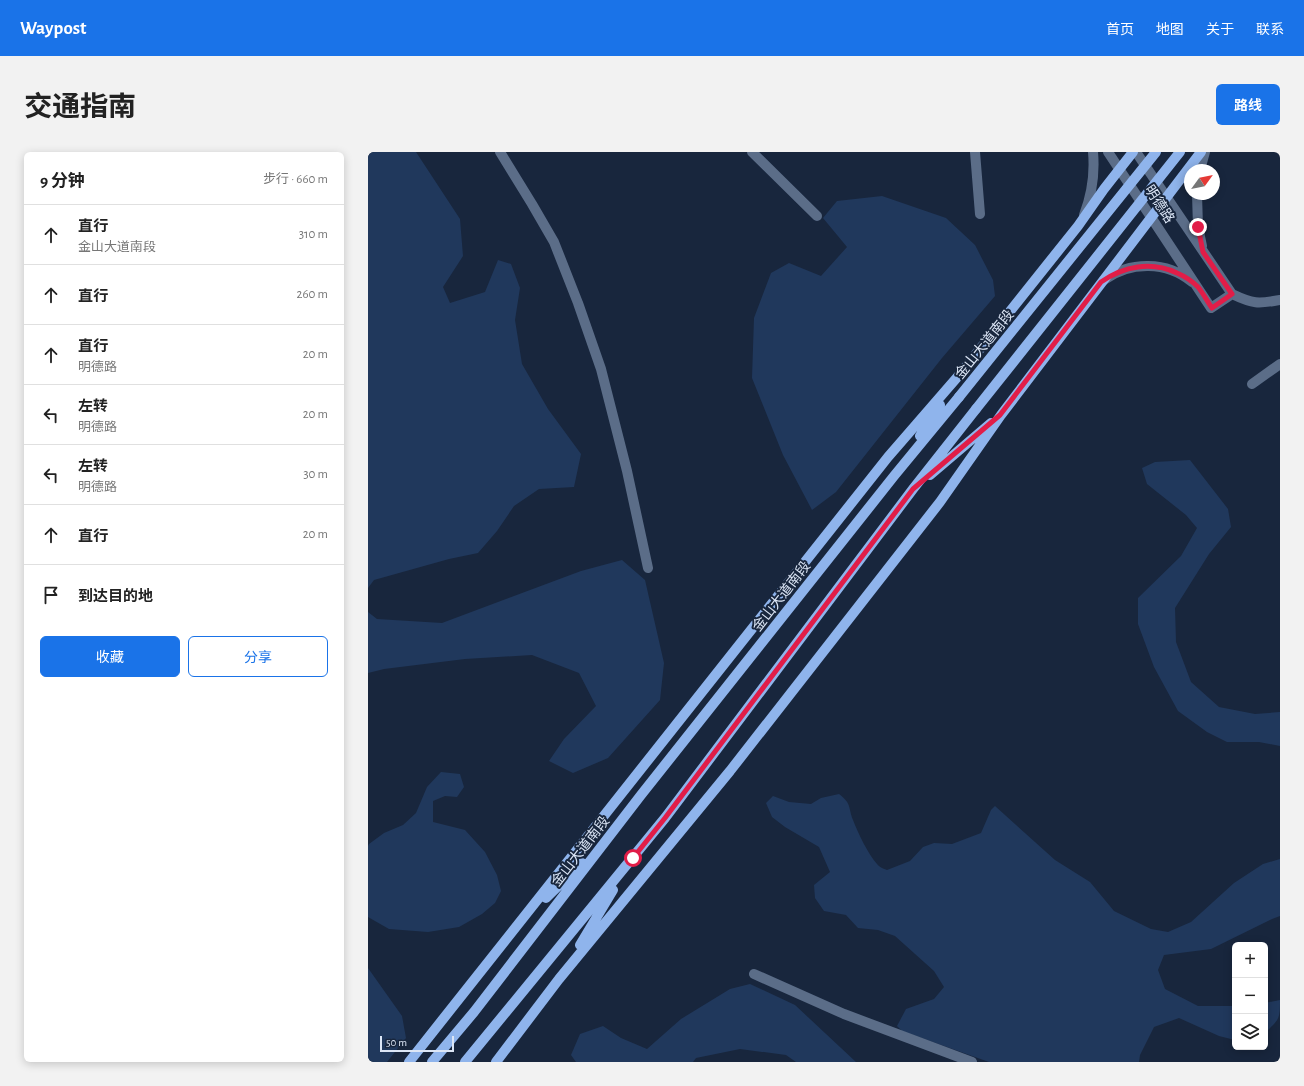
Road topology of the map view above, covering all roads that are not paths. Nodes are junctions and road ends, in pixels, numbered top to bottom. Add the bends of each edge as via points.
1 (500, 152) edge
2 (752, 152) edge
3 (975, 152) edge
4 (1093, 152) edge
5 (1108, 152) edge
6 (1135, 152) edge
7 (1156, 152) edge
8 (1180, 152) edge
9 (1201, 152) edge
10 (1205, 152) edge
11 (1202, 164) edge
12 (1120, 169) junction
13 (1166, 197) junction
14 (1197, 200) edge
15 (980, 214) dead end
16 (817, 216) dead end
17 (1151, 217) junction
18 (1078, 226) junction
19 (1203, 252) junction
20 (1101, 282) junction
21 (1197, 286) junction
22 (1232, 294) junction
23 (1280, 300) edge
24 (1280, 364) edge
25 (960, 374) junction
26 (1252, 384) dead end
27 (1000, 415) junction
28 (894, 476) junction
29 (913, 489) junction
30 (648, 568) dead end
31 (609, 836) junction
32 (633, 858) junction
33 (516, 927) junction
34 (754, 974) dead end
35 (559, 979) junction
36 (409, 1062) edge
37 (432, 1062) edge
38 (465, 1062) edge
39 (496, 1062) edge
40 (972, 1062) edge

1 - 30 street via 554,242 578,303 601,369
2 - 16 street
3 - 15 street
4 - 18 street via 1092,188
5 - 12 street, 明德路
6 - 12 main road
6 - 13 street, 明德路
7 - 28 main road, 金山大道南段, bridge
8 - 29 main road, bridge
9 - 13 main road
10 - 11 street
12 - 17 street, 明德路
12 - 18 main road
13 - 17 main road
13 - 19 street, 明德路
14 - 19 street via 1198,227
17 - 20 main road
17 - 21 street, 明德路
18 - 25 main road
19 - 22 street, 明德路
20 - 21 street via 1117,272 1144,266 1173,271
20 - 27 main road
21 - 22 street, 明德路 via 1212,308
22 - 23 street via 1249,302 1265,303
24 - 26 street
25 - 28 main road
25 - 33 main road via 888,458
27 - 29 main road
27 - 35 main road via 940,502 759,733
28 - 31 main road, 金山大道南段
29 - 32 main road
31 - 33 main road
31 - 37 main road, 金山大道南段 via 474,1012
32 - 35 main road
32 - 38 main road
33 - 36 main road
34 - 40 street via 844,1014
35 - 39 main road

